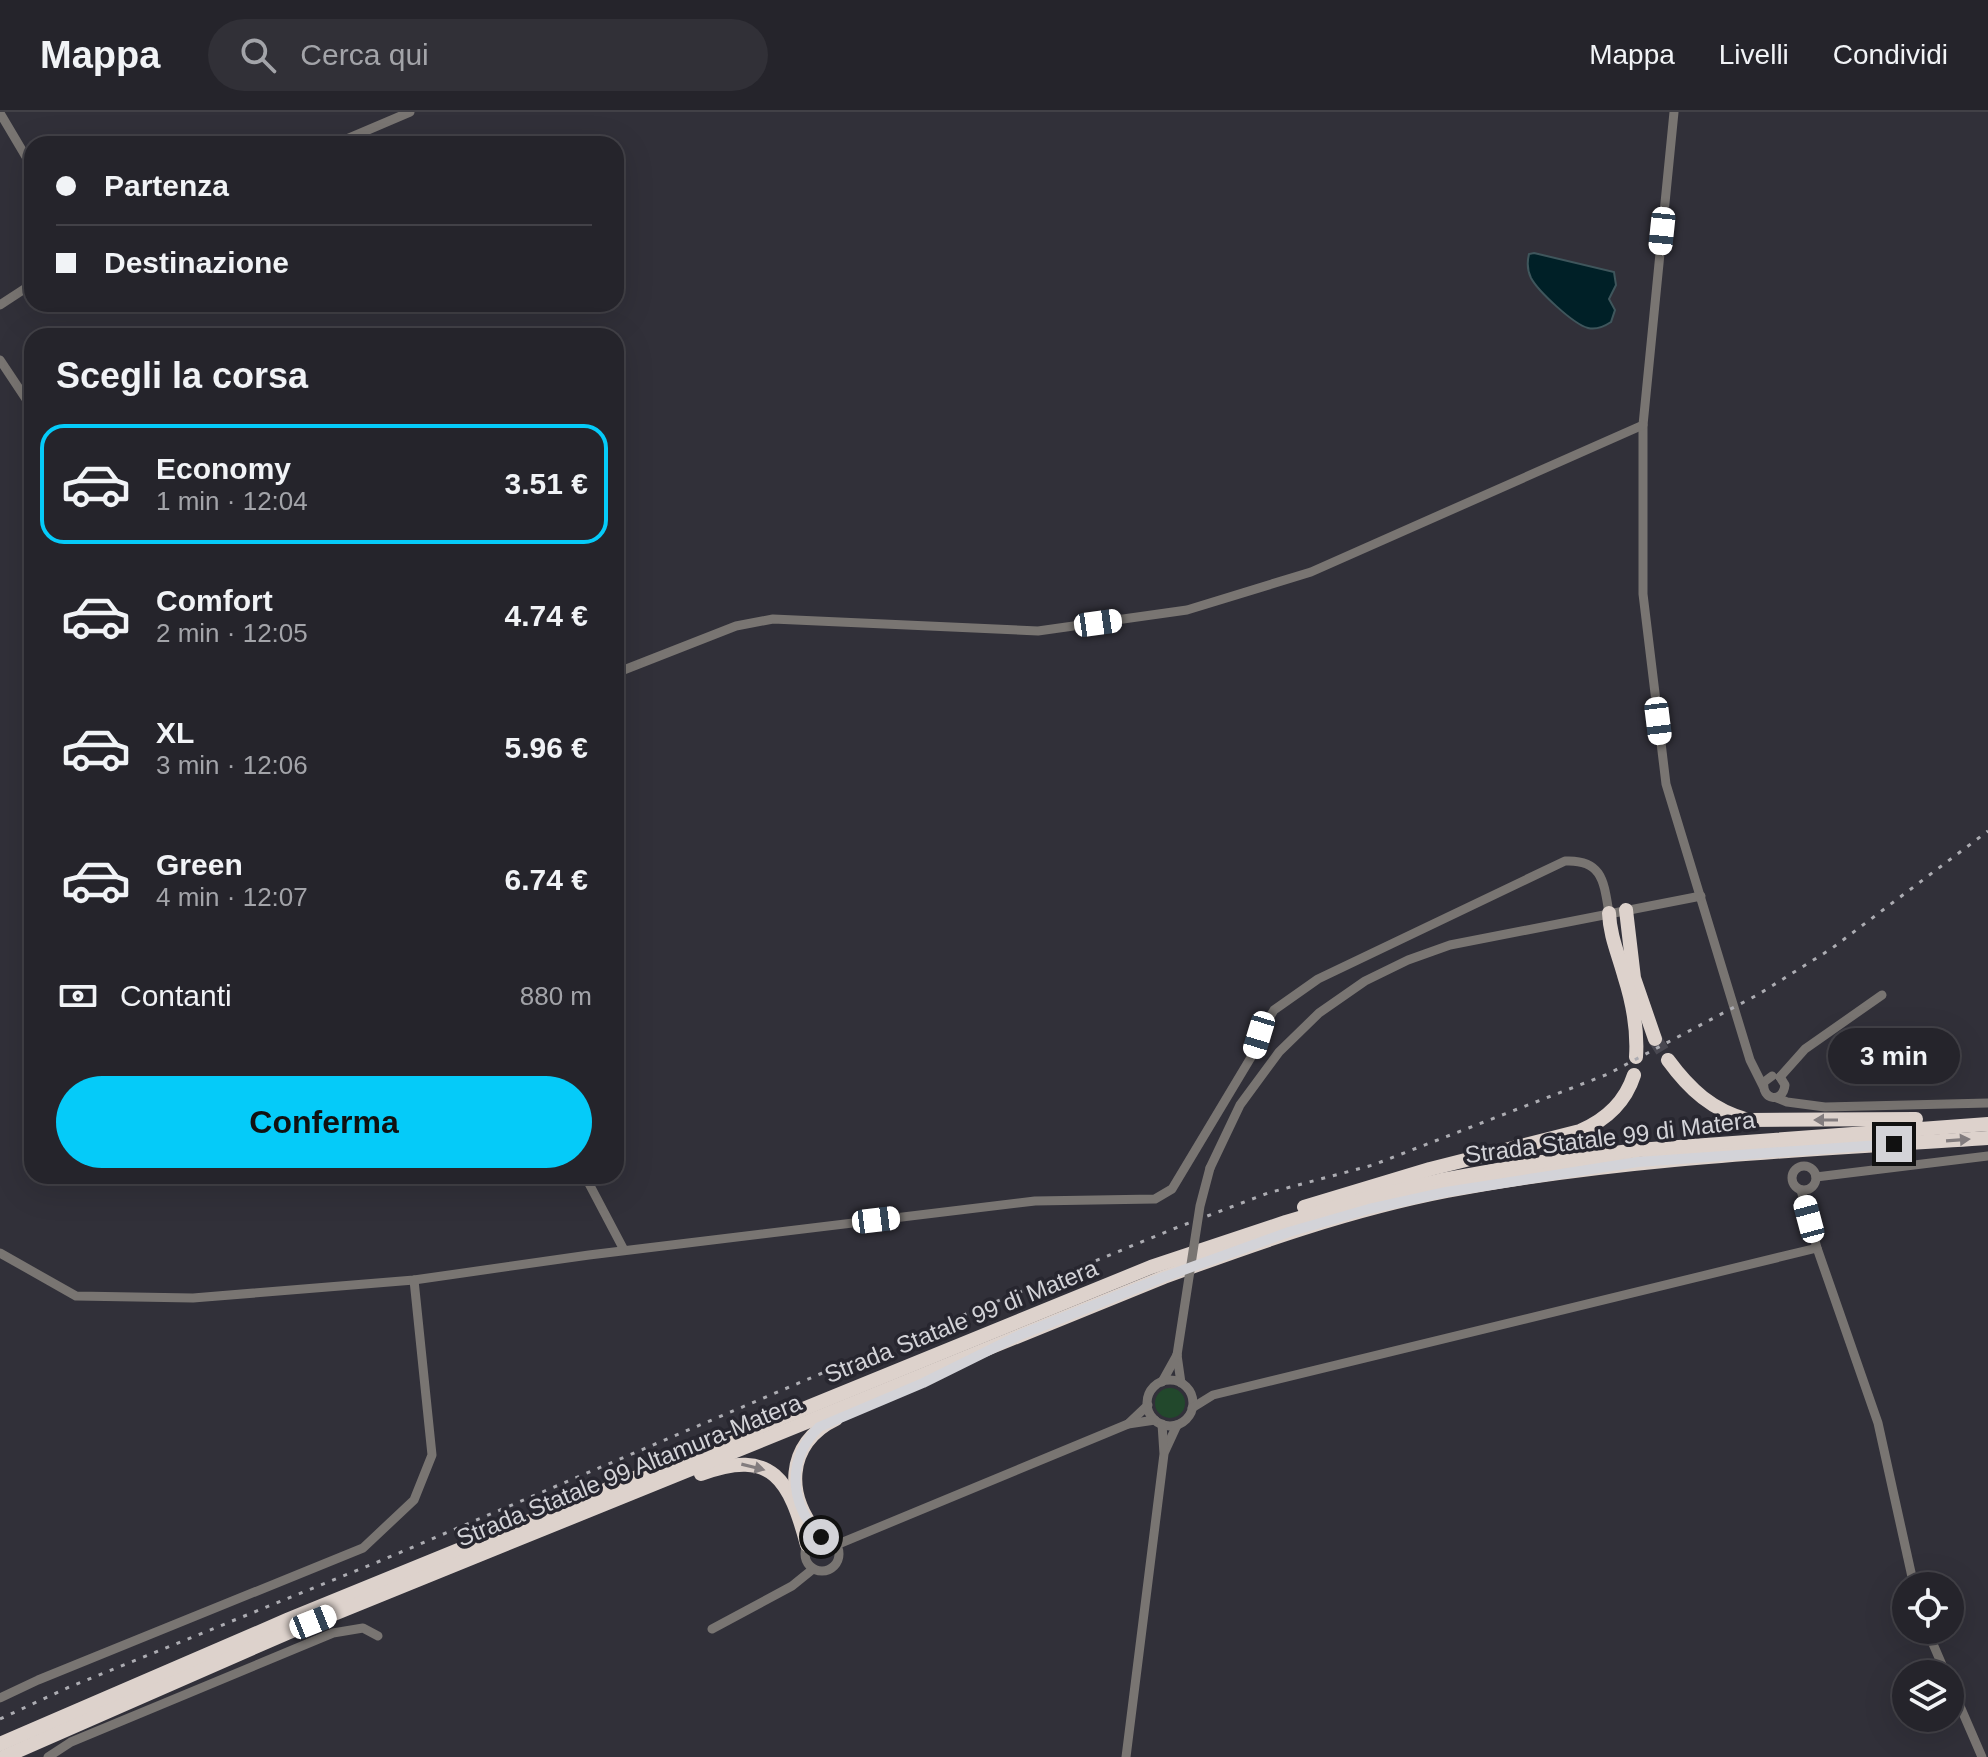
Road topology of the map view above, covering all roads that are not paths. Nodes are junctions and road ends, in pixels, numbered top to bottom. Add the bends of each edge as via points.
1 (410, 112) edge
2 (1674, 112) edge
3 (0, 113) edge
4 (354, 136) edge
5 (24, 154) edge
6 (24, 289) edge
7 (0, 305) edge
8 (0, 360) edge
9 (24, 396) edge
10 (1643, 425) junction
11 (624, 670) edge
12 (1701, 896) junction
13 (1626, 910) junction
14 (1609, 913) junction
15 (1882, 995) dead end
16 (1655, 1039) tunnel mouth
17 (1636, 1057) dead end
18 (1668, 1060) tunnel mouth
19 (1750, 1060) junction
20 (1634, 1075) dead end
21 (1776, 1076) junction
22 (1763, 1086) junction
23 (1785, 1088) junction
24 (1777, 1098) junction
25 (1988, 1103) edge
26 (1805, 1106) junction
27 (1988, 1122) edge
28 (1988, 1138) edge
29 (1988, 1156) edge
30 (1816, 1177) junction
31 (589, 1184) edge
32 (1801, 1190) junction
33 (1817, 1248) junction
34 (624, 1250) junction
35 (0, 1253) edge
36 (1151, 1267) junction
37 (414, 1280) junction
38 (1020, 1335) junction
39 (1177, 1355) junction
40 (1162, 1382) junction
41 (1185, 1386) junction
42 (1213, 1395) junction
43 (1148, 1405) junction
44 (1192, 1408) junction
45 (1159, 1422) junction
46 (1128, 1424) junction
47 (1177, 1425) junction
48 (1164, 1454) junction
49 (821, 1537) junction
50 (807, 1545) junction
51 (836, 1545) junction
52 (813, 1569) junction
53 (442, 1570) junction
54 (1911, 1572) edge
55 (712, 1629) dead end
56 (378, 1636) dead end
57 (0, 1698) edge
58 (1964, 1715) edge
59 (44, 1739) junction
60 (0, 1744) edge
61 (4, 1757) edge
62 (20, 1757) edge
63 (48, 1757) edge
64 (1126, 1757) edge
65 (1982, 1757) edge

1 - 4 street
2 - 10 street
3 - 5 street
6 - 7 street
8 - 9 street
10 - 11 street via 1311,572 1187,610 1038,631 773,619 736,626
10 - 12 street via 1643,594 1666,784
12 - 13 street
12 - 19 street
13 - 14 street
13 - 16 highway via 1634,978
14 - 17 highway via 1635,1018
14 - 34 street via 1597,871 1581,860 1565,861 1318,979 1274,1010 1172,1189 1155,1199 1035,1201
14 - 39 street, bridge via 1450,945 1408,960 1319,1013 1279,1052 1240,1105 1210,1168
15 - 21 street
27 -> 18 highway via 1748,1120 1705,1102
19 - 21 street
19 - 22 street
20 - 36 highway via 1616,1108 1580,1131 1326,1200
21 - 22 street
21 - 23 street
22 - 24 street via 1766,1095
23 - 24 street
23 - 26 street
24 - 26 street
25 - 26 street
27 - 36 highway, Strada Statale 99 di Matera via 1638,1150 1528,1165 1364,1199
38 -> 28 highway, Strada Statale 99 Altamura-Matera via 1289,1232 1446,1192 1638,1162
29 - 30 street
30 - 32 street via 1812,1187
30 - 32 street via 1805,1166 1794,1171 1792,1182
31 - 34 street
32 - 33 street
33 - 42 street
33 - 54 street via 1878,1423
34 - 37 street
35 - 37 street via 76,1296 193,1298
36 - 60 highway, Strada Statale 99 di Matera via 287,1620
37 - 57 street via 432,1455 414,1500 363,1548
38 - 49 highway via 819,1427 807,1438 795,1474 797,1495
38 - 53 highway, Strada Statale 99 Altamura-Matera
39 - 40 street
39 - 41 street
40 - 41 street
40 - 43 street via 1151,1391
41 - 42 street
41 - 44 street
42 - 44 street
43 - 45 street
43 - 46 street
44 - 47 street
45 - 46 street
45 - 47 street
45 - 48 street
46 - 51 street
47 - 48 street
48 - 64 street
49 - 50 street
49 - 51 street
50 - 52 street via 806,1561
53 -> 50 highway via 739,1463 756,1465 782,1482
51 - 52 street via 839,1556 834,1566 824,1572
52 - 55 street
53 - 59 highway, Strada Statale 99 Altamura-Matera
56 - 63 street via 363,1628 333,1633 71,1742
58 - 65 street
59 - 61 highway, Strada Statale 99 Altamura-Matera
59 - 62 street

